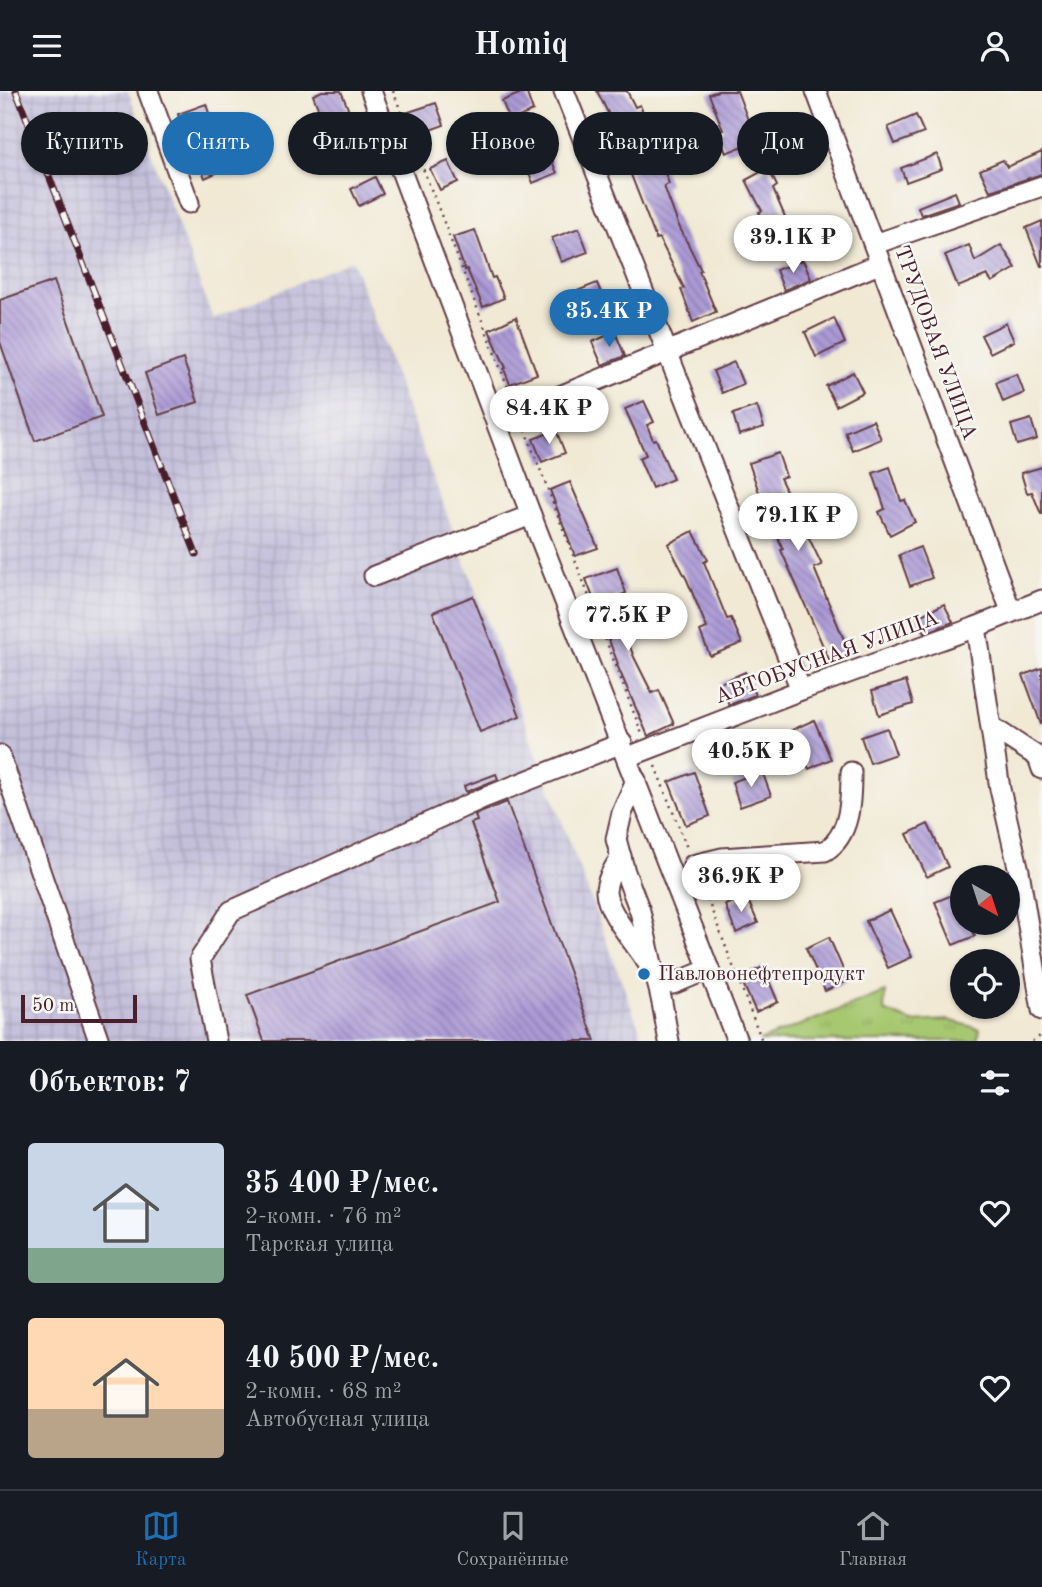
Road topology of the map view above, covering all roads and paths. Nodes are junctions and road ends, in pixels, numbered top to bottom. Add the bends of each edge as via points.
1 (148, 91) edge
2 (371, 91) edge
3 (393, 91) edge
4 (564, 91) edge
5 (816, 91) edge
6 (1042, 186) edge
7 (189, 203) dead end
8 (875, 244) junction
9 (879, 264) junction
10 (667, 351) junction
11 (518, 413) junction
12 (497, 422) junction
13 (530, 515) junction
14 (374, 576) dead end
15 (1042, 600) edge
16 (1011, 611) junction
17 (976, 627) junction
18 (801, 690) junction
19 (992, 727) junction
20 (648, 749) junction
21 (625, 750) junction
22 (0, 755) edge
23 (1042, 769) edge
24 (851, 772) dead end
25 (636, 780) junction
26 (694, 865) junction
27 (709, 969) junction
28 (654, 973) junction
29 (1042, 1010) edge
30 (1042, 1035) edge
31 (99, 1041) edge
32 (216, 1041) edge
33 (669, 1041) edge
34 (737, 1041) edge
35 (762, 1041) edge
36 (1032, 1041) edge

1 - 7 street
2 - 12 street
3 - 11 path
4 - 10 street
5 - 8 street, ТРУДОВАЯ УЛИЦА
6 - 8 street
8 - 9 street, ТРУДОВАЯ УЛИЦА
9 - 10 street
9 - 16 street, ТРУДОВАЯ УЛИЦА
10 - 11 street
10 - 18 street
11 - 12 street
11 - 20 path
12 - 13 street
13 - 14 street
13 - 21 street
15 - 16 street, АВТОБУСНАЯ УЛИЦА
16 - 17 street, АВТОБУСНАЯ УЛИЦА
17 - 18 street, АВТОБУСНАЯ УЛИЦА
17 - 19 street
18 - 20 street, АВТОБУСНАЯ УЛИЦА
19 - 23 street via 1038,757
19 - 29 street
20 - 21 street, АВТОБУСНАЯ УЛИЦА
20 - 26 path
21 - 25 street
21 - 32 street, АВТОБУСНАЯ УЛИЦА via 481,799 231,911 200,959
22 - 31 street
24 - 26 street via 846,823 825,851 722,858
25 - 27 street
25 - 28 street via 616,839
26 - 35 path
27 - 28 street via 673,984
27 - 34 street
28 - 33 street
30 - 36 path

